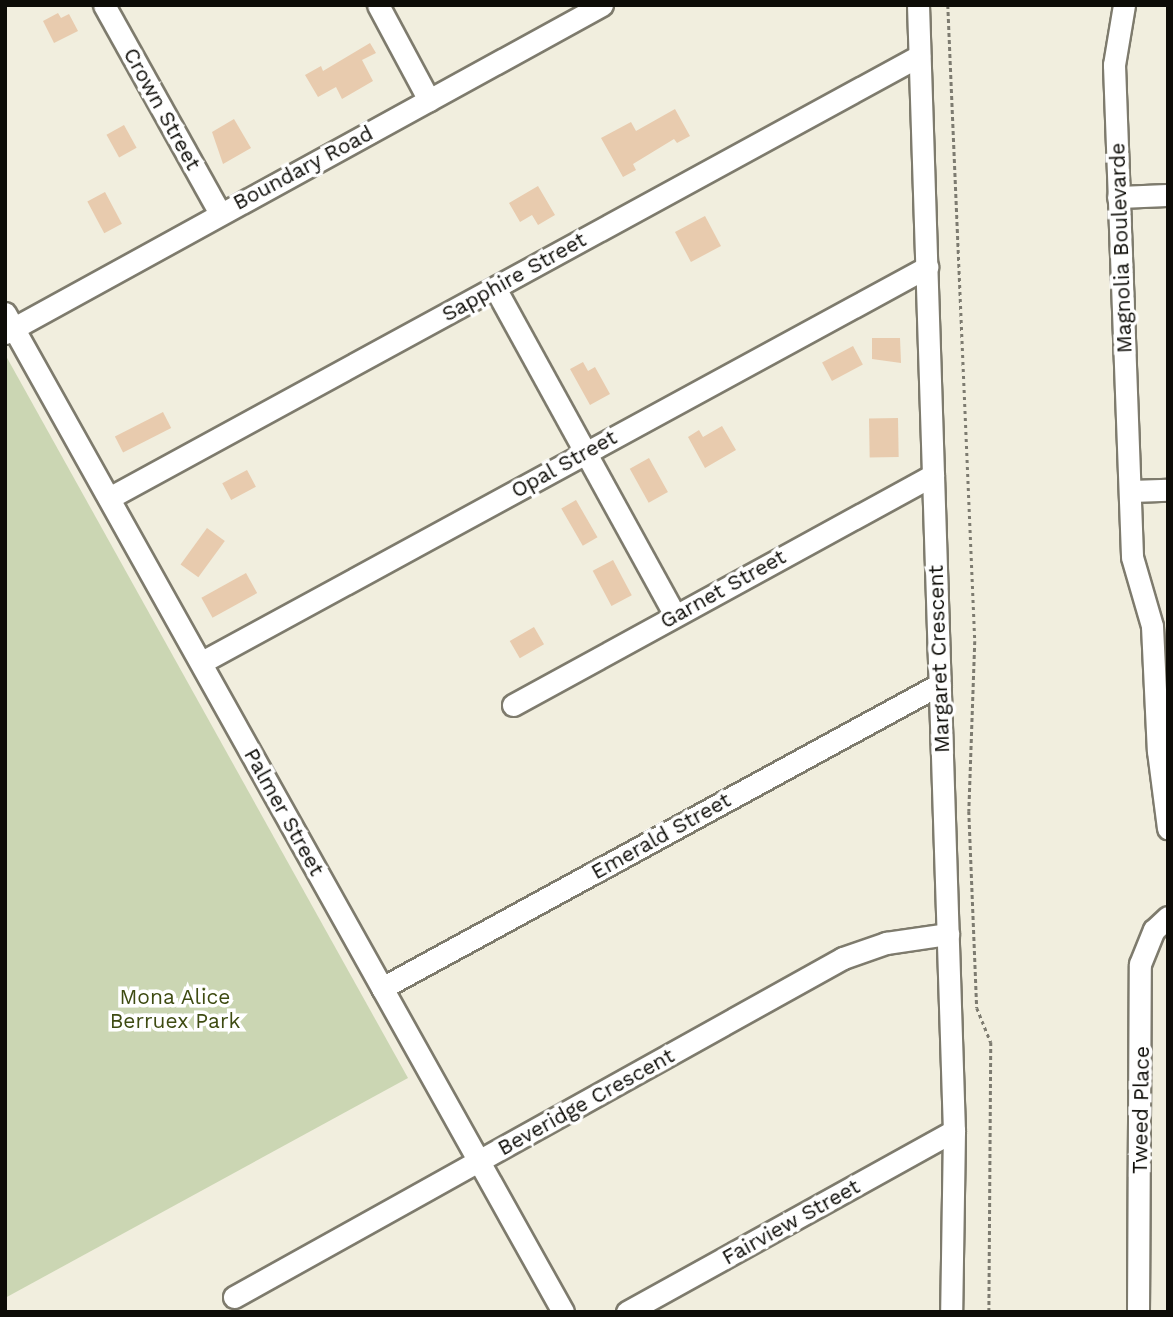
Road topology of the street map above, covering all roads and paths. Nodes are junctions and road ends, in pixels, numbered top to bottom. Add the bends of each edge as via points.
1 (104, 5) edge
2 (378, 5) edge
3 (602, 5) edge
4 (918, 5) edge
5 (948, 5) edge
6 (1124, 5) edge
7 (919, 56) junction
8 (429, 100) junction
9 (1168, 195) edge
10 (1118, 197) junction
11 (220, 213) junction
12 (927, 267) junction
13 (495, 288) junction
14 (8, 325) edge
15 (585, 452) junction
16 (933, 475) junction
17 (1168, 490) edge
18 (1131, 491) junction
19 (109, 498) junction
20 (675, 615) junction
21 (202, 662) junction
22 (940, 684) junction
23 (513, 705) dead end
24 (1163, 751) edge
25 (1168, 828) edge
26 (1168, 916) edge
27 (948, 934) junction
28 (382, 988) junction
29 (954, 1131) junction
30 (479, 1161) junction
31 (234, 1297) dead end
32 (654, 1306) edge
33 (563, 1312) edge
34 (627, 1312) edge
35 (951, 1312) edge
36 (989, 1312) edge
37 (1138, 1312) edge

1 - 11 street, Crown Street
2 - 8 street
3 - 8 street, Boundary Road
4 - 7 street, Margaret Crescent
5 - 36 path via 975,641 969,811 977,1008 991,1042
6 - 10 street, Magnolia Boulevarde via 1114,65
7 - 12 street, Margaret Crescent
7 - 13 street, Sapphire Street
8 - 11 street, Boundary Road
9 - 10 street
10 - 18 street, Magnolia Boulevarde
11 - 14 street, Boundary Road
12 - 15 street, Opal Street
12 - 16 street, Margaret Crescent
13 - 15 street
13 - 19 street, Sapphire Street
14 - 19 street, Palmer Street
15 - 20 street
15 - 21 street, Opal Street
16 - 20 street, Garnet Street
16 - 22 street, Margaret Crescent
17 - 18 street
18 - 24 street, Magnolia Boulevarde via 1132,557 1152,626
19 - 21 street, Palmer Street
20 - 23 street, Garnet Street
21 - 28 street, Palmer Street
22 - 27 street, Margaret Crescent
22 - 28 street, Emerald Street
24 - 25 street, Magnolia Boulevarde
26 - 37 street, Tweed Place via 1154,930 1140,964
27 - 29 street, Margaret Crescent
27 - 30 street, Beveridge Crescent via 886,943 844,958
28 - 30 street, Palmer Street
29 - 32 street, Fairview Street
29 - 35 street, Margaret Crescent
30 - 31 street, Beveridge Crescent
30 - 33 street, Palmer Street
32 - 34 street, Fairview Street

